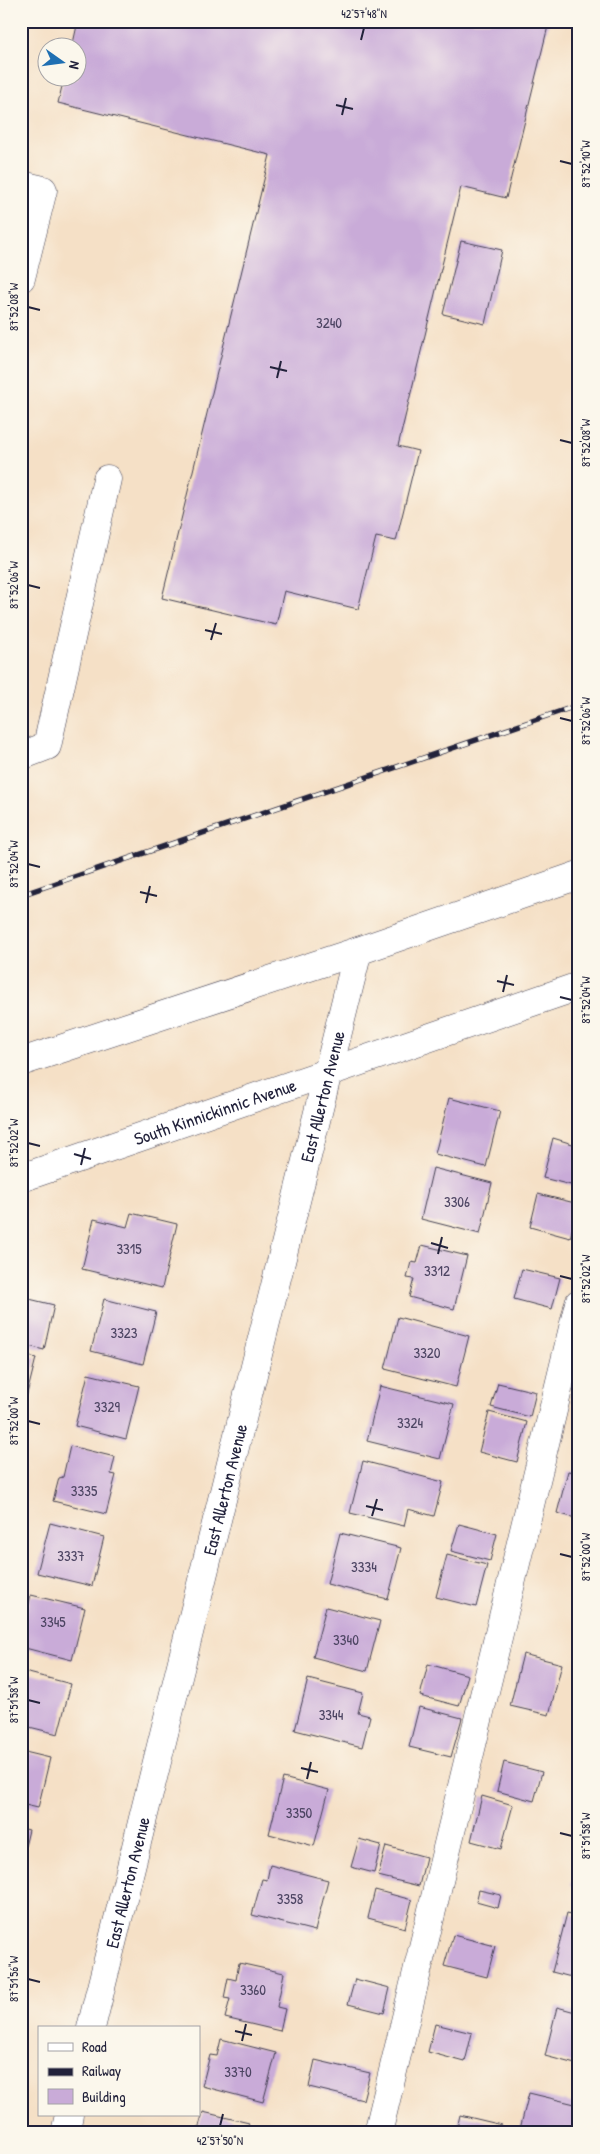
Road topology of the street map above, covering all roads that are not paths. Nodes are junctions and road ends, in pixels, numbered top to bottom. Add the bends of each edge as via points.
1 (21, 185) edge
2 (21, 278) edge
3 (107, 478) dead end
4 (21, 756) edge
5 (579, 875) edge
6 (358, 951) junction
7 (579, 986) edge
8 (21, 1062) edge
9 (329, 1073) junction
10 (21, 1178) edge
11 (579, 1303) edge
12 (91, 2026) edge
13 (70, 2116) edge
14 (65, 2133) edge
15 (378, 2133) edge

1 - 2 street via 43,190
3 - 4 street via 47,746
5 - 6 street
6 - 8 street
6 - 9 street, East Allerton Avenue
7 - 9 street, South Kinnickinnic Avenue
9 - 10 street, South Kinnickinnic Avenue
9 - 12 street, East Allerton Avenue
11 - 15 street
13 - 14 street

